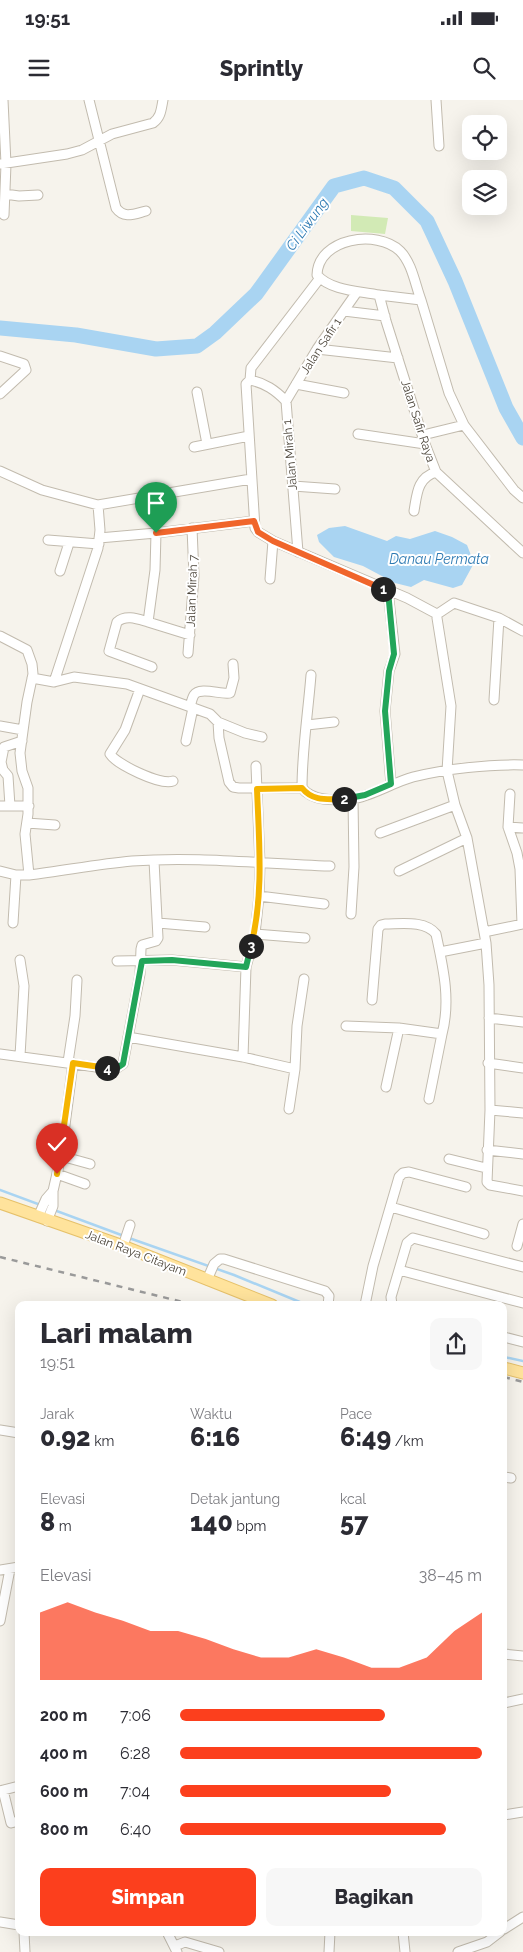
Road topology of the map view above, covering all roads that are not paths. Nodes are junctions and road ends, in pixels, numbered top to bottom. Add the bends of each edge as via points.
1 (3, 100) edge
2 (89, 100) edge
3 (163, 100) edge
4 (436, 100) edge
5 (99, 140) junction
6 (439, 146) dead end
7 (3, 164) edge
8 (5, 194) junction
9 (38, 195) dead end
10 (146, 211) dead end
11 (4, 215) dead end
12 (320, 278) junction
13 (357, 292) junction
14 (379, 295) junction
15 (421, 300) junction
16 (344, 311) junction
17 (385, 316) junction
18 (317, 349) junction
19 (0, 356) edge
20 (398, 358) junction
21 (250, 380) junction
22 (296, 384) junction
23 (197, 392) dead end
24 (344, 393) dead end
25 (0, 394) edge
26 (286, 401) junction
27 (464, 425) junction
28 (358, 434) dead end
29 (249, 436) junction
30 (424, 440) junction
31 (207, 444) junction
32 (194, 447) dead end
33 (0, 471) edge
34 (436, 472) junction
35 (251, 480) junction
36 (293, 486) junction
37 (335, 488) dead end
38 (523, 498) edge
39 (98, 505) junction
40 (414, 511) dead end
41 (254, 521) junction
42 (192, 528) junction
43 (156, 533) junction
44 (48, 540) dead end
45 (99, 541) junction
46 (273, 541) junction
47 (69, 543) junction
48 (522, 551) edge
49 (298, 552) junction
50 (60, 570) dead end
51 (270, 579) dead end
52 (388, 591) junction
53 (437, 614) junction
54 (499, 618) junction
55 (148, 622) junction
56 (523, 631) edge
57 (190, 635) junction
58 (0, 636) edge
59 (188, 653) dead end
60 (233, 664) dead end
61 (152, 667) dead end
62 (310, 675) dead end
63 (32, 678) junction
64 (54, 682) junction
65 (140, 689) junction
66 (494, 700) dead end
67 (191, 708) junction
68 (218, 722) junction
69 (334, 722) dead end
70 (307, 725) junction
71 (0, 726) edge
72 (23, 730) junction
73 (262, 737) dead end
74 (22, 741) junction
75 (186, 741) dead end
76 (523, 765) edge
77 (256, 766) dead end
78 (447, 771) junction
79 (174, 781) dead end
80 (391, 784) junction
81 (302, 788) junction
82 (257, 789) junction
83 (510, 794) dead end
84 (353, 798) junction
85 (455, 805) junction
86 (0, 806) edge
87 (10, 806) junction
88 (29, 806) junction
89 (26, 823) junction
90 (55, 825) dead end
91 (508, 826) junction
92 (523, 828) edge
93 (380, 833) dead end
94 (467, 838) junction
95 (154, 861) junction
96 (260, 864) junction
97 (330, 866) dead end
98 (521, 869) edge
99 (399, 870) dead end
100 (0, 871) edge
101 (16, 875) junction
102 (29, 875) junction
103 (259, 896) junction
104 (324, 904) dead end
105 (351, 914) dead end
106 (14, 922) dead end
107 (158, 924) junction
108 (523, 924) edge
109 (205, 927) dead end
110 (484, 932) junction
111 (255, 934) junction
112 (305, 938) dead end
113 (486, 943) junction
114 (440, 952) junction
115 (20, 960) dead end
116 (117, 961) dead end
117 (142, 961) junction
118 (246, 967) junction
119 (304, 979) dead end
120 (77, 980) dead end
121 (372, 1000) dead end
122 (489, 1018) junction
123 (523, 1022) edge
124 (346, 1026) dead end
125 (399, 1028) junction
126 (442, 1034) junction
127 (128, 1037) junction
128 (0, 1054) edge
129 (20, 1056) junction
130 (242, 1057) junction
131 (71, 1063) junction
132 (488, 1064) junction
133 (523, 1068) edge
134 (295, 1069) junction
135 (386, 1087) dead end
136 (429, 1099) dead end
137 (289, 1109) dead end
138 (490, 1110) junction
139 (523, 1113) edge
140 (488, 1150) junction
141 (523, 1154) edge
142 (61, 1156) junction
143 (449, 1159) dead end
144 (90, 1164) dead end
145 (486, 1168) junction
146 (57, 1174) junction
147 (85, 1184) dead end
148 (466, 1187) dead end
149 (523, 1191) edge
150 (0, 1203) edge
151 (392, 1207) junction
152 (45, 1211) junction
153 (523, 1224) edge
154 (129, 1228) dead end
155 (484, 1234) dead end
156 (124, 1244) junction
157 (518, 1246) dead end
158 (523, 1266) edge
159 (400, 1270) junction
160 (211, 1272) junction
161 (265, 1301) edge
162 (328, 1301) edge
163 (366, 1301) edge
164 (392, 1301) edge
165 (523, 1303) edge
166 (507, 1338) edge
167 (523, 1342) edge
168 (507, 1369) edge
169 (523, 1373) edge
170 (0, 1430) edge
171 (15, 1432) edge
172 (15, 1568) edge
173 (0, 1570) edge
174 (0, 1621) edge
175 (507, 1654) edge
176 (523, 1656) edge
177 (523, 1699) edge
178 (507, 1702) edge
179 (15, 1787) edge
180 (1, 1790) edge
181 (523, 1812) edge
182 (507, 1814) edge
183 (14, 1825) edge
184 (523, 1916) edge
185 (0, 1922) edge
186 (15, 1924) edge
187 (507, 1928) edge
188 (24, 1936) edge
189 (169, 1936) edge
190 (330, 1936) edge
191 (403, 1936) edge
192 (495, 1936) edge
193 (176, 1949) edge
194 (25, 1952) edge
195 (219, 1952) edge
196 (329, 1952) edge
197 (405, 1952) edge
198 (458, 1952) edge

1 - 7 street
2 - 5 street
3 - 5 street via 159,119 153,123
4 - 6 street
5 - 7 street via 67,154
5 - 10 street via 116,208 125,216
7 - 8 street
8 - 9 street
8 - 11 street
12 - 13 street
12 - 15 street via 317,275 322,258 342,242 356,239 383,242 399,250 408,262
12 - 21 street via 251,368
13 - 14 street
13 - 16 street, Jalan Safir 1
14 - 15 street
14 - 17 street, Jalan Safir Raya
15 - 27 street via 449,393
16 - 17 street
16 - 18 street, Jalan Safir 1
17 - 20 street, Jalan Safir Raya
18 - 20 street
18 - 22 street, Jalan Safir 1
19 - 25 street via 24,364 26,370
20 - 30 street, Jalan Safir Raya
21 - 26 street via 261,382
21 - 29 street via 246,384
22 - 24 street
22 - 26 street, Jalan Safir 1
23 - 31 street
26 - 36 street, Jalan Mirah 1
27 - 30 street
27 - 38 street
28 - 30 street
29 - 31 street
29 - 35 street
30 - 34 street, Jalan Safir Raya
31 - 32 street
33 - 39 street via 42,490
34 - 40 street via 422,479
34 - 48 street, Jalan Safir Raya
35 - 39 street
35 - 41 street
36 - 37 street
36 - 49 street, Jalan Mirah 1
39 - 45 street
41 - 42 street
41 - 46 street via 258,532
42 - 43 street
42 - 57 street, Jalan Mirah 7 via 194,576
43 - 45 street
43 - 55 street
44 - 47 street
45 - 47 street
45 - 64 street
46 - 49 street
46 - 51 street
47 - 50 street
49 - 52 street
52 - 53 street
52 - 80 street via 394,654 385,711
53 - 54 street via 454,603
53 - 78 street via 451,706
54 - 56 street
54 - 66 street
55 - 57 street
55 - 61 street via 120,619 108,654 132,658
57 - 59 street, Jalan Mirah 7
58 - 63 street via 27,650
60 - 67 street via 230,693 200,692 194,695
62 - 70 street
63 - 64 street
63 - 72 street
64 - 65 street via 74,677 127,684
65 - 67 street
65 - 79 street via 125,730 110,754 150,778
67 - 68 street via 210,714
67 - 75 street
68 - 73 street
68 - 82 street via 229,782 233,787
69 - 70 street
70 - 81 street via 303,742
71 - 72 street
72 - 74 street
74 - 87 street via 4,747 1,754 1,767 8,776
74 - 88 street via 22,771 28,788
76 - 78 street
77 - 82 street
78 - 80 street
78 - 85 street
80 - 84 street
81 - 82 street
81 - 84 street via 318,799
82 - 96 street
83 - 91 street
84 - 105 street
85 - 93 street
85 - 94 street
86 - 87 street
87 - 88 street
88 - 89 street
89 - 90 street
89 - 102 street
91 - 92 street
91 - 98 street
94 - 99 street
94 - 110 street
95 - 96 street
95 - 102 street
95 - 107 street
96 - 97 street
96 - 103 street
98 - 108 street
100 - 101 street
101 - 102 street
101 - 106 street
103 - 104 street
103 - 111 street
107 - 109 street
107 - 117 street via 156,941 142,945
108 - 110 street
110 - 113 street
111 - 112 street
111 - 118 street
113 - 114 street
113 - 122 street
114 - 121 street via 436,934 430,928 381,925 378,929
114 - 126 street via 447,998
115 - 129 street via 24,986
116 - 117 street
117 - 118 street via 172,960
117 - 127 street
118 - 130 street
119 - 134 street via 296,1032
120 - 131 street
122 - 123 street
122 - 132 street
124 - 125 street
125 - 126 street
125 - 135 street
126 - 136 street
127 - 130 street
127 - 131 street via 121,1067 111,1069
128 - 129 street
129 - 131 street
130 - 134 street
131 - 142 street
132 - 133 street
132 - 138 street
134 - 137 street
138 - 139 street
138 - 140 street
140 - 141 street
140 - 145 street
142 - 144 street
142 - 146 street
143 - 145 street
145 - 149 street via 490,1185
146 - 147 street
146 - 152 street
148 - 151 street via 403,1173
150 - 152 main road, Jalan Raya Citayam
151 - 155 street
151 - 163 street
152 - 156 main road, Jalan Raya Citayam
153 - 157 street
154 - 156 street
156 - 160 main road, Jalan Raya Citayam
158 - 159 street via 416,1238 407,1243
159 - 164 street
159 - 165 street
160 - 161 main road, Jalan Raya Citayam
160 - 162 street via 218,1260 224,1259 325,1290
166 - 167 street
168 - 169 main road
170 - 171 street
172 - 173 street
172 - 174 street
175 - 176 street
177 - 178 street
179 - 180 street
180 - 183 street
181 - 182 street
184 - 187 street
185 - 186 street
188 - 194 street
189 - 193 street
190 - 196 street
191 - 197 street
192 - 198 street
193 - 195 street via 185,1942

